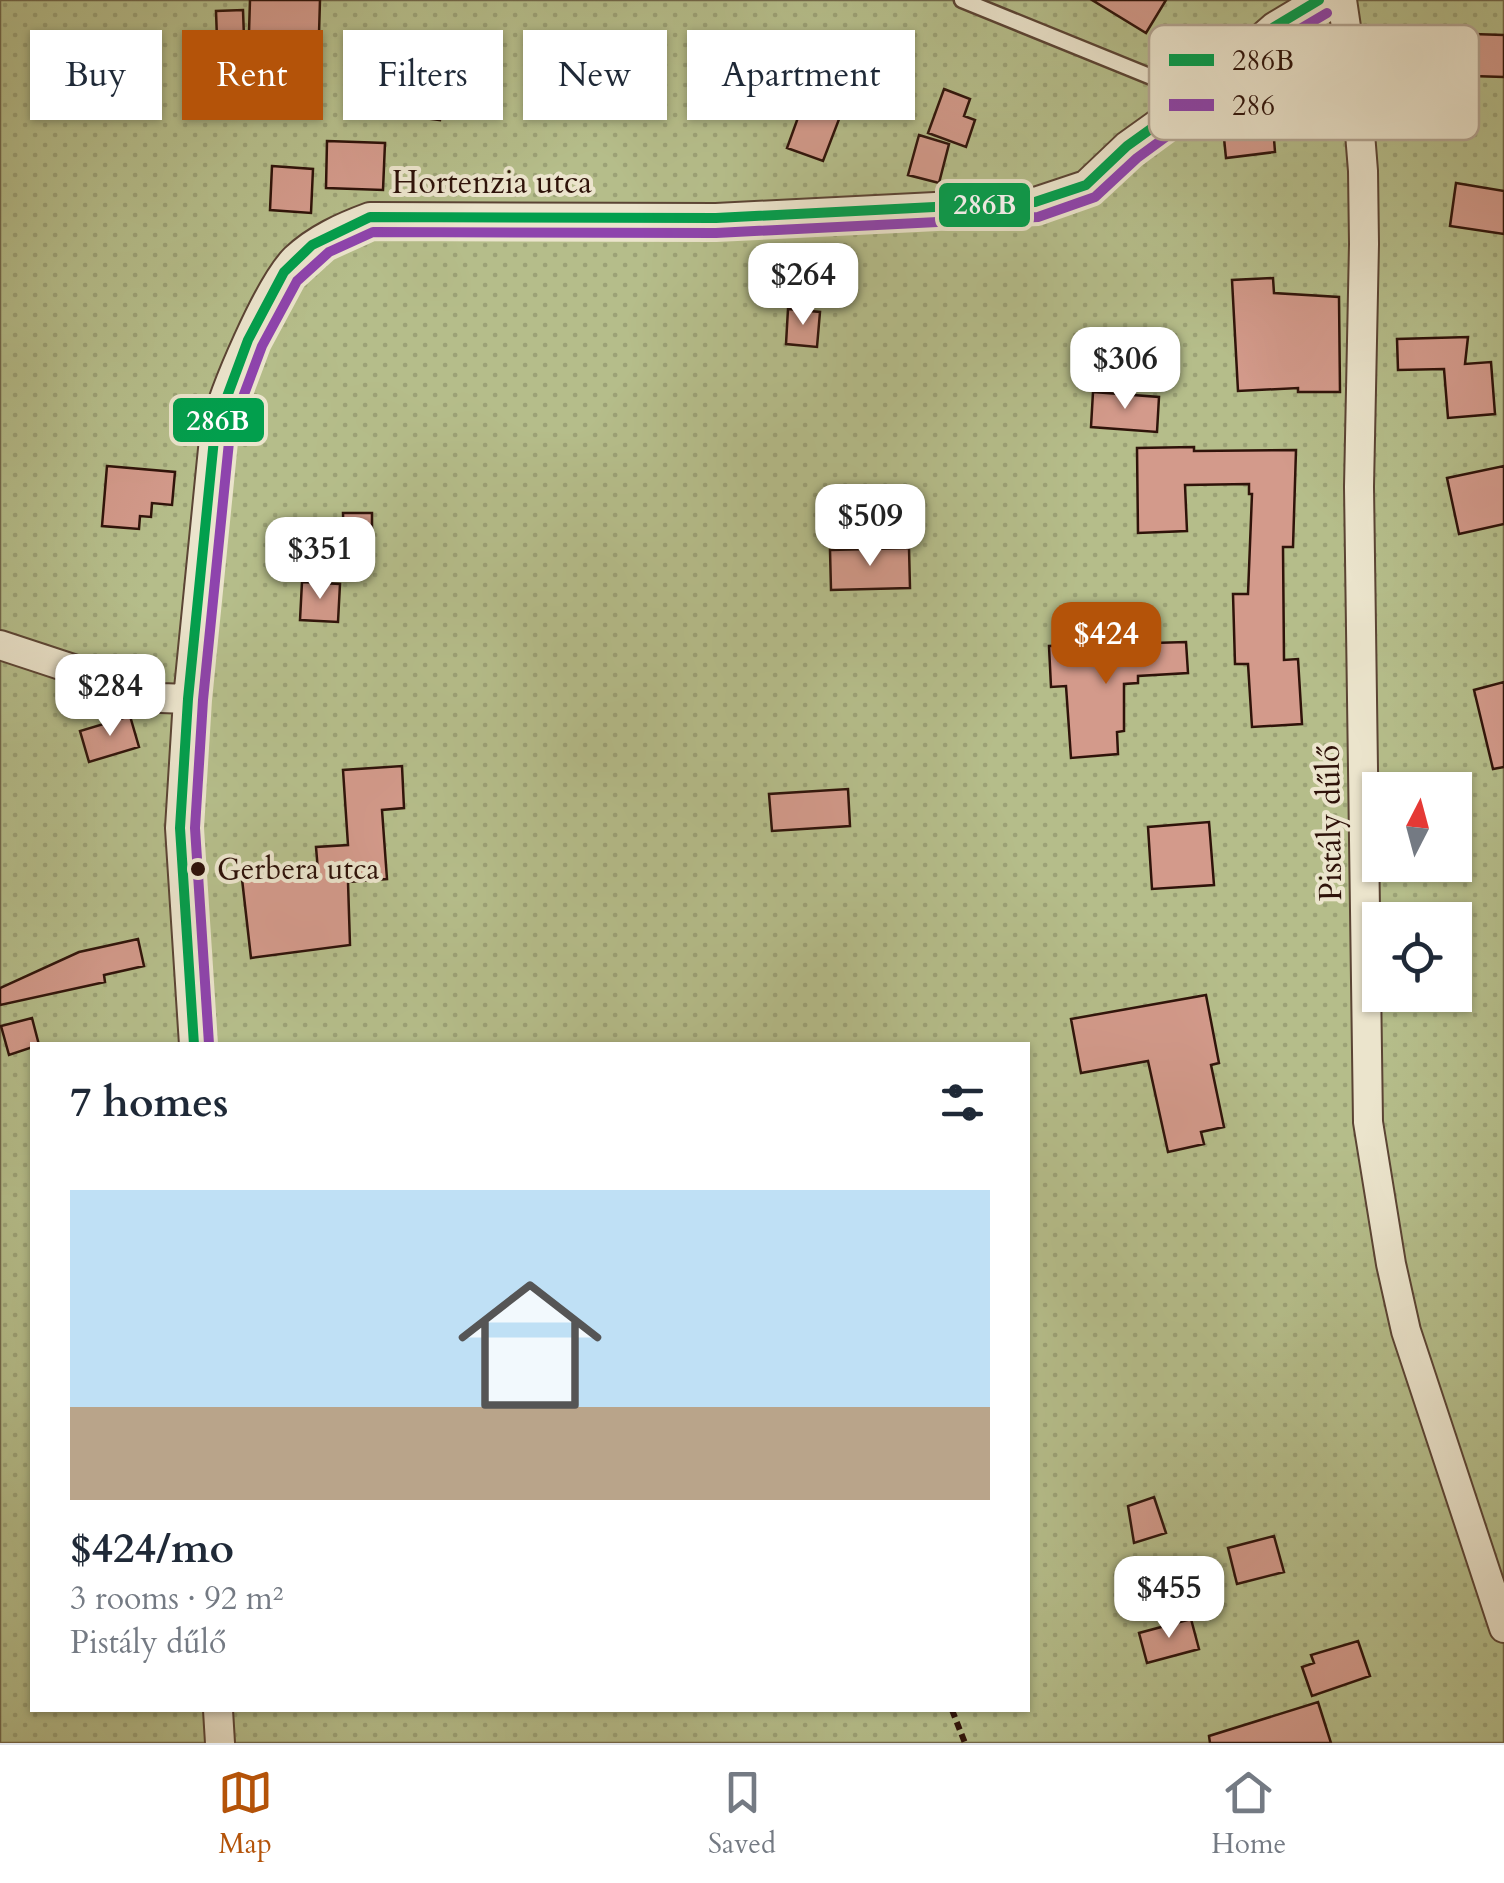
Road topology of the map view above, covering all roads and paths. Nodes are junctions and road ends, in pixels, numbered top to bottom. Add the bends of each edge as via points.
1 (962, 0) edge
2 (1319, 0) edge
3 (1342, 0) edge
4 (1277, 25) edge
5 (1346, 25) edge
6 (1149, 76) edge
7 (1149, 130) edge
8 (1360, 140) edge
9 (0, 644) edge
10 (188, 700) junction
11 (194, 1042) edge
12 (1504, 1628) edge
13 (218, 1712) edge
14 (953, 1712) edge
15 (220, 1743) edge
16 (964, 1743) edge

1 - 6 lane
2 - 4 street, Hortenzia utca
3 - 5 street, Pistály dűlő
7 - 10 street, Hortenzia utca via 1086,185 1035,202 716,218 370,218 343,227 280,278 220,402
8 - 12 street, Pistály dűlő via 1368,1122 1406,1330
9 - 10 street via 161,698
10 - 11 street, Hortenzia utca via 180,828
13 - 15 street
14 - 16 path

